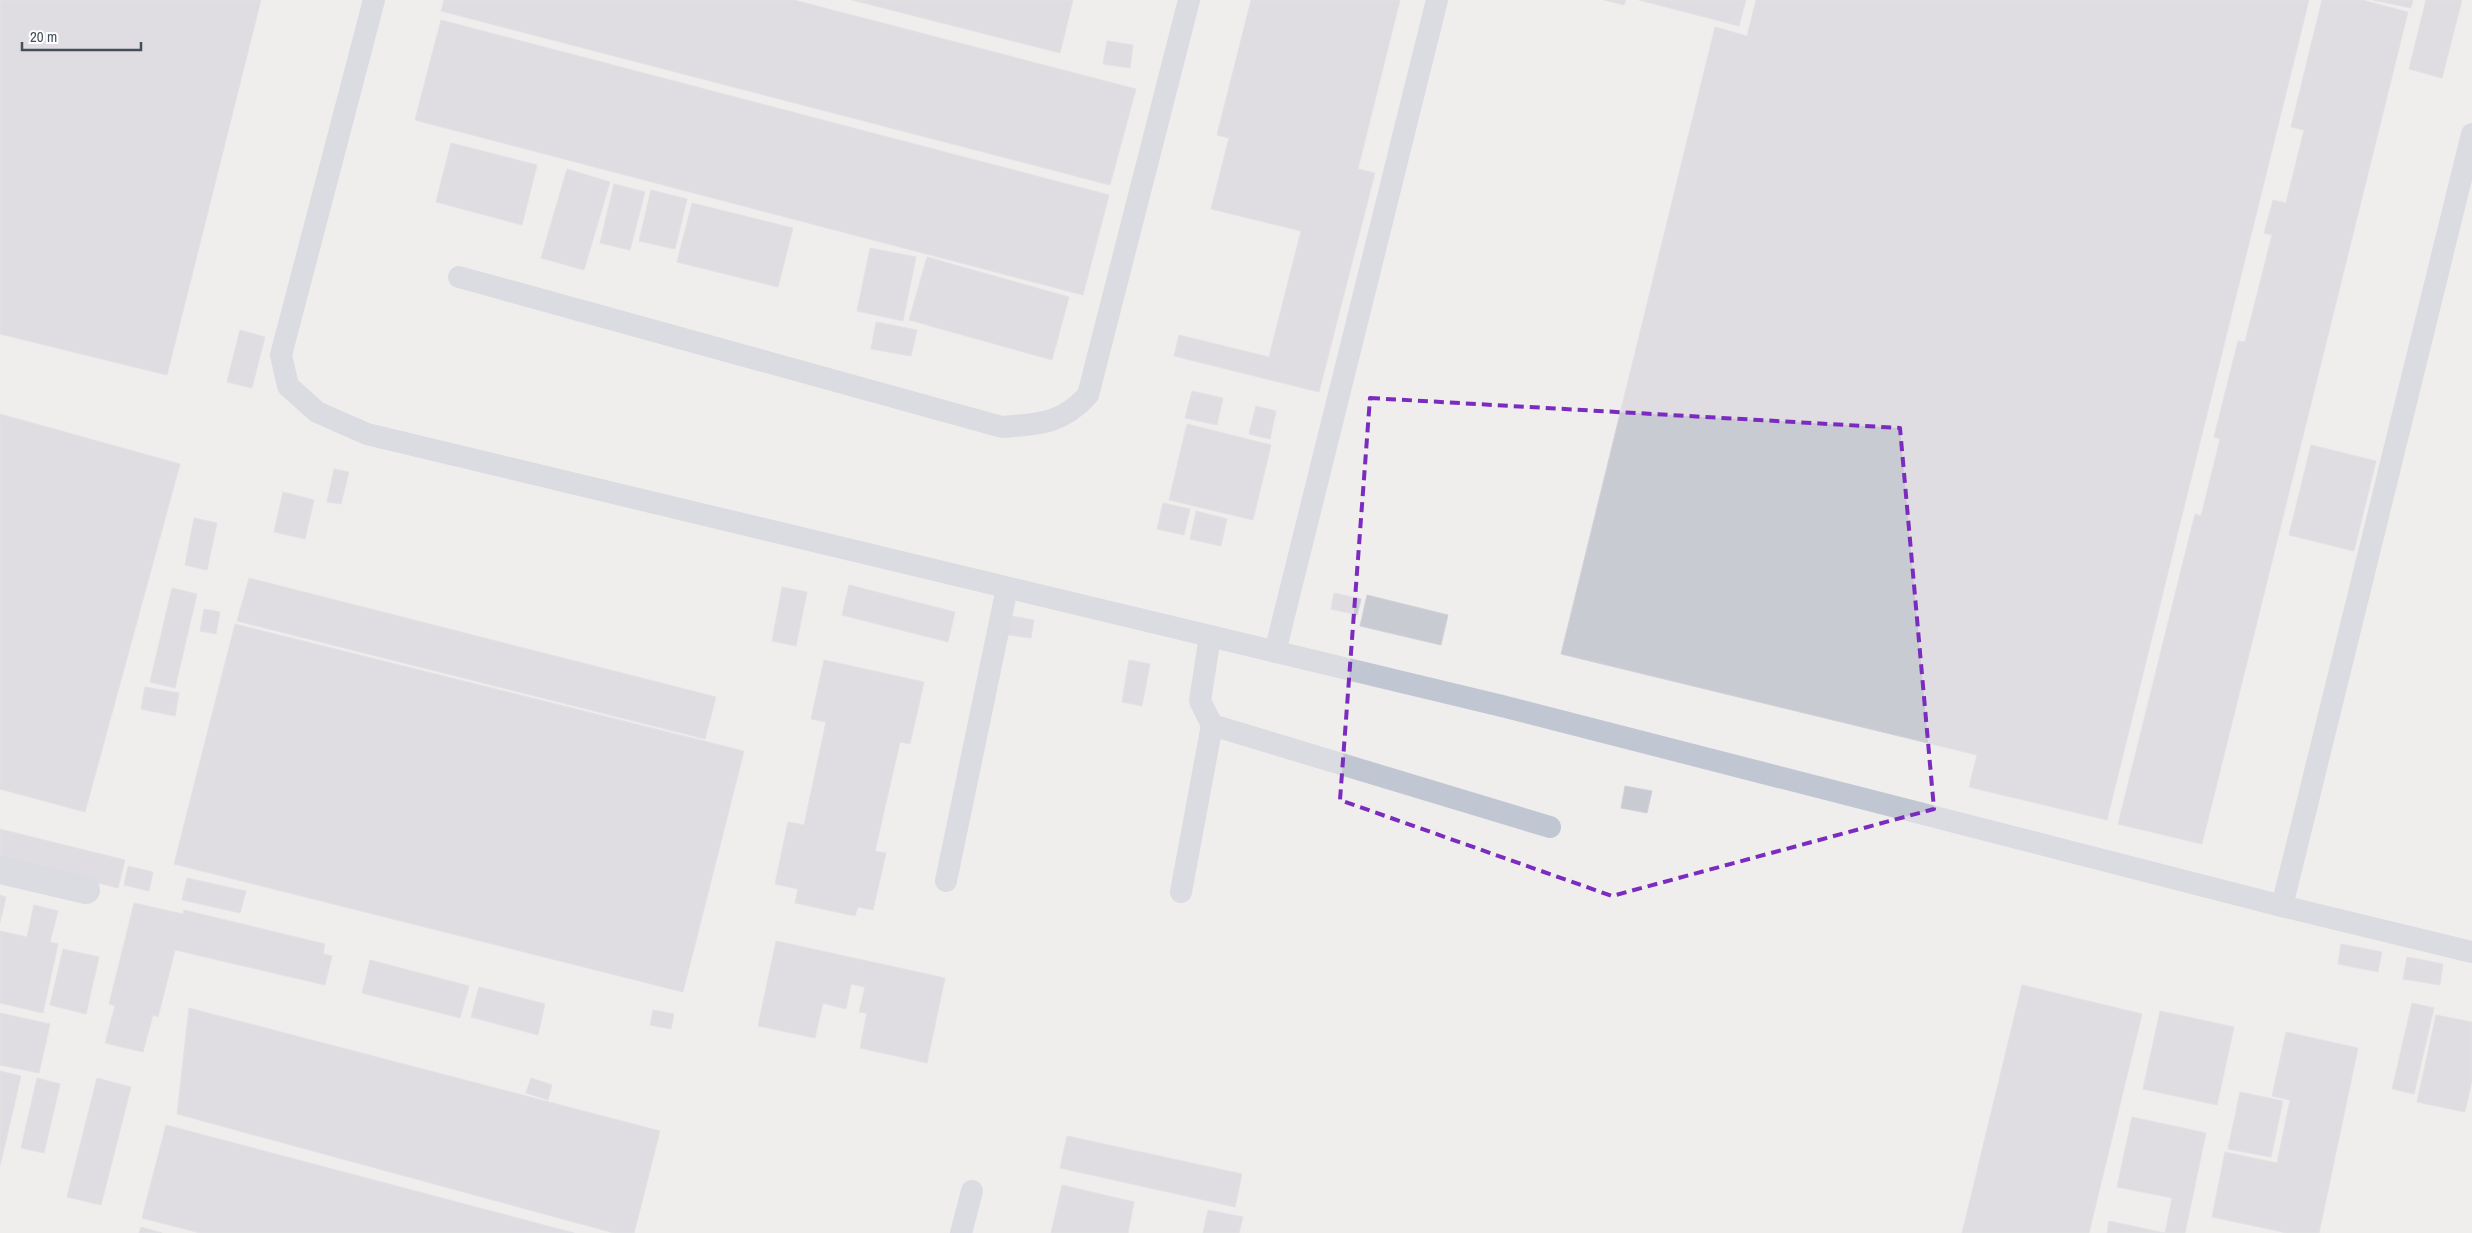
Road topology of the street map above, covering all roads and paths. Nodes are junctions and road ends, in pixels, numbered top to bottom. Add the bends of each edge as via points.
1 (374, 0) edge
2 (1189, 0) edge
3 (1437, 0) edge
4 (2472, 134) edge
5 (459, 277) dead end
6 (1007, 588) junction
7 (1210, 636) junction
8 (1275, 652) junction
9 (1212, 725) junction
10 (1550, 826) dead end
11 (0, 870) edge
12 (946, 881) dead end
13 (86, 890) dead end
14 (1181, 892) dead end
15 (2282, 906) junction
16 (2472, 952) edge
17 (972, 1191) dead end
18 (961, 1233) edge

1 - 6 lane via 281,355 288,386 316,412 367,434
2 - 5 lane via 1088,395 1076,409 1060,419 1002,427
3 - 8 lane
4 - 15 lane
6 - 7 lane
6 - 12 lane
7 - 8 lane
7 - 9 lane via 1200,701
8 - 15 lane via 1502,706
9 - 10 lane
9 - 14 lane
11 - 13 street
15 - 16 lane
17 - 18 lane

